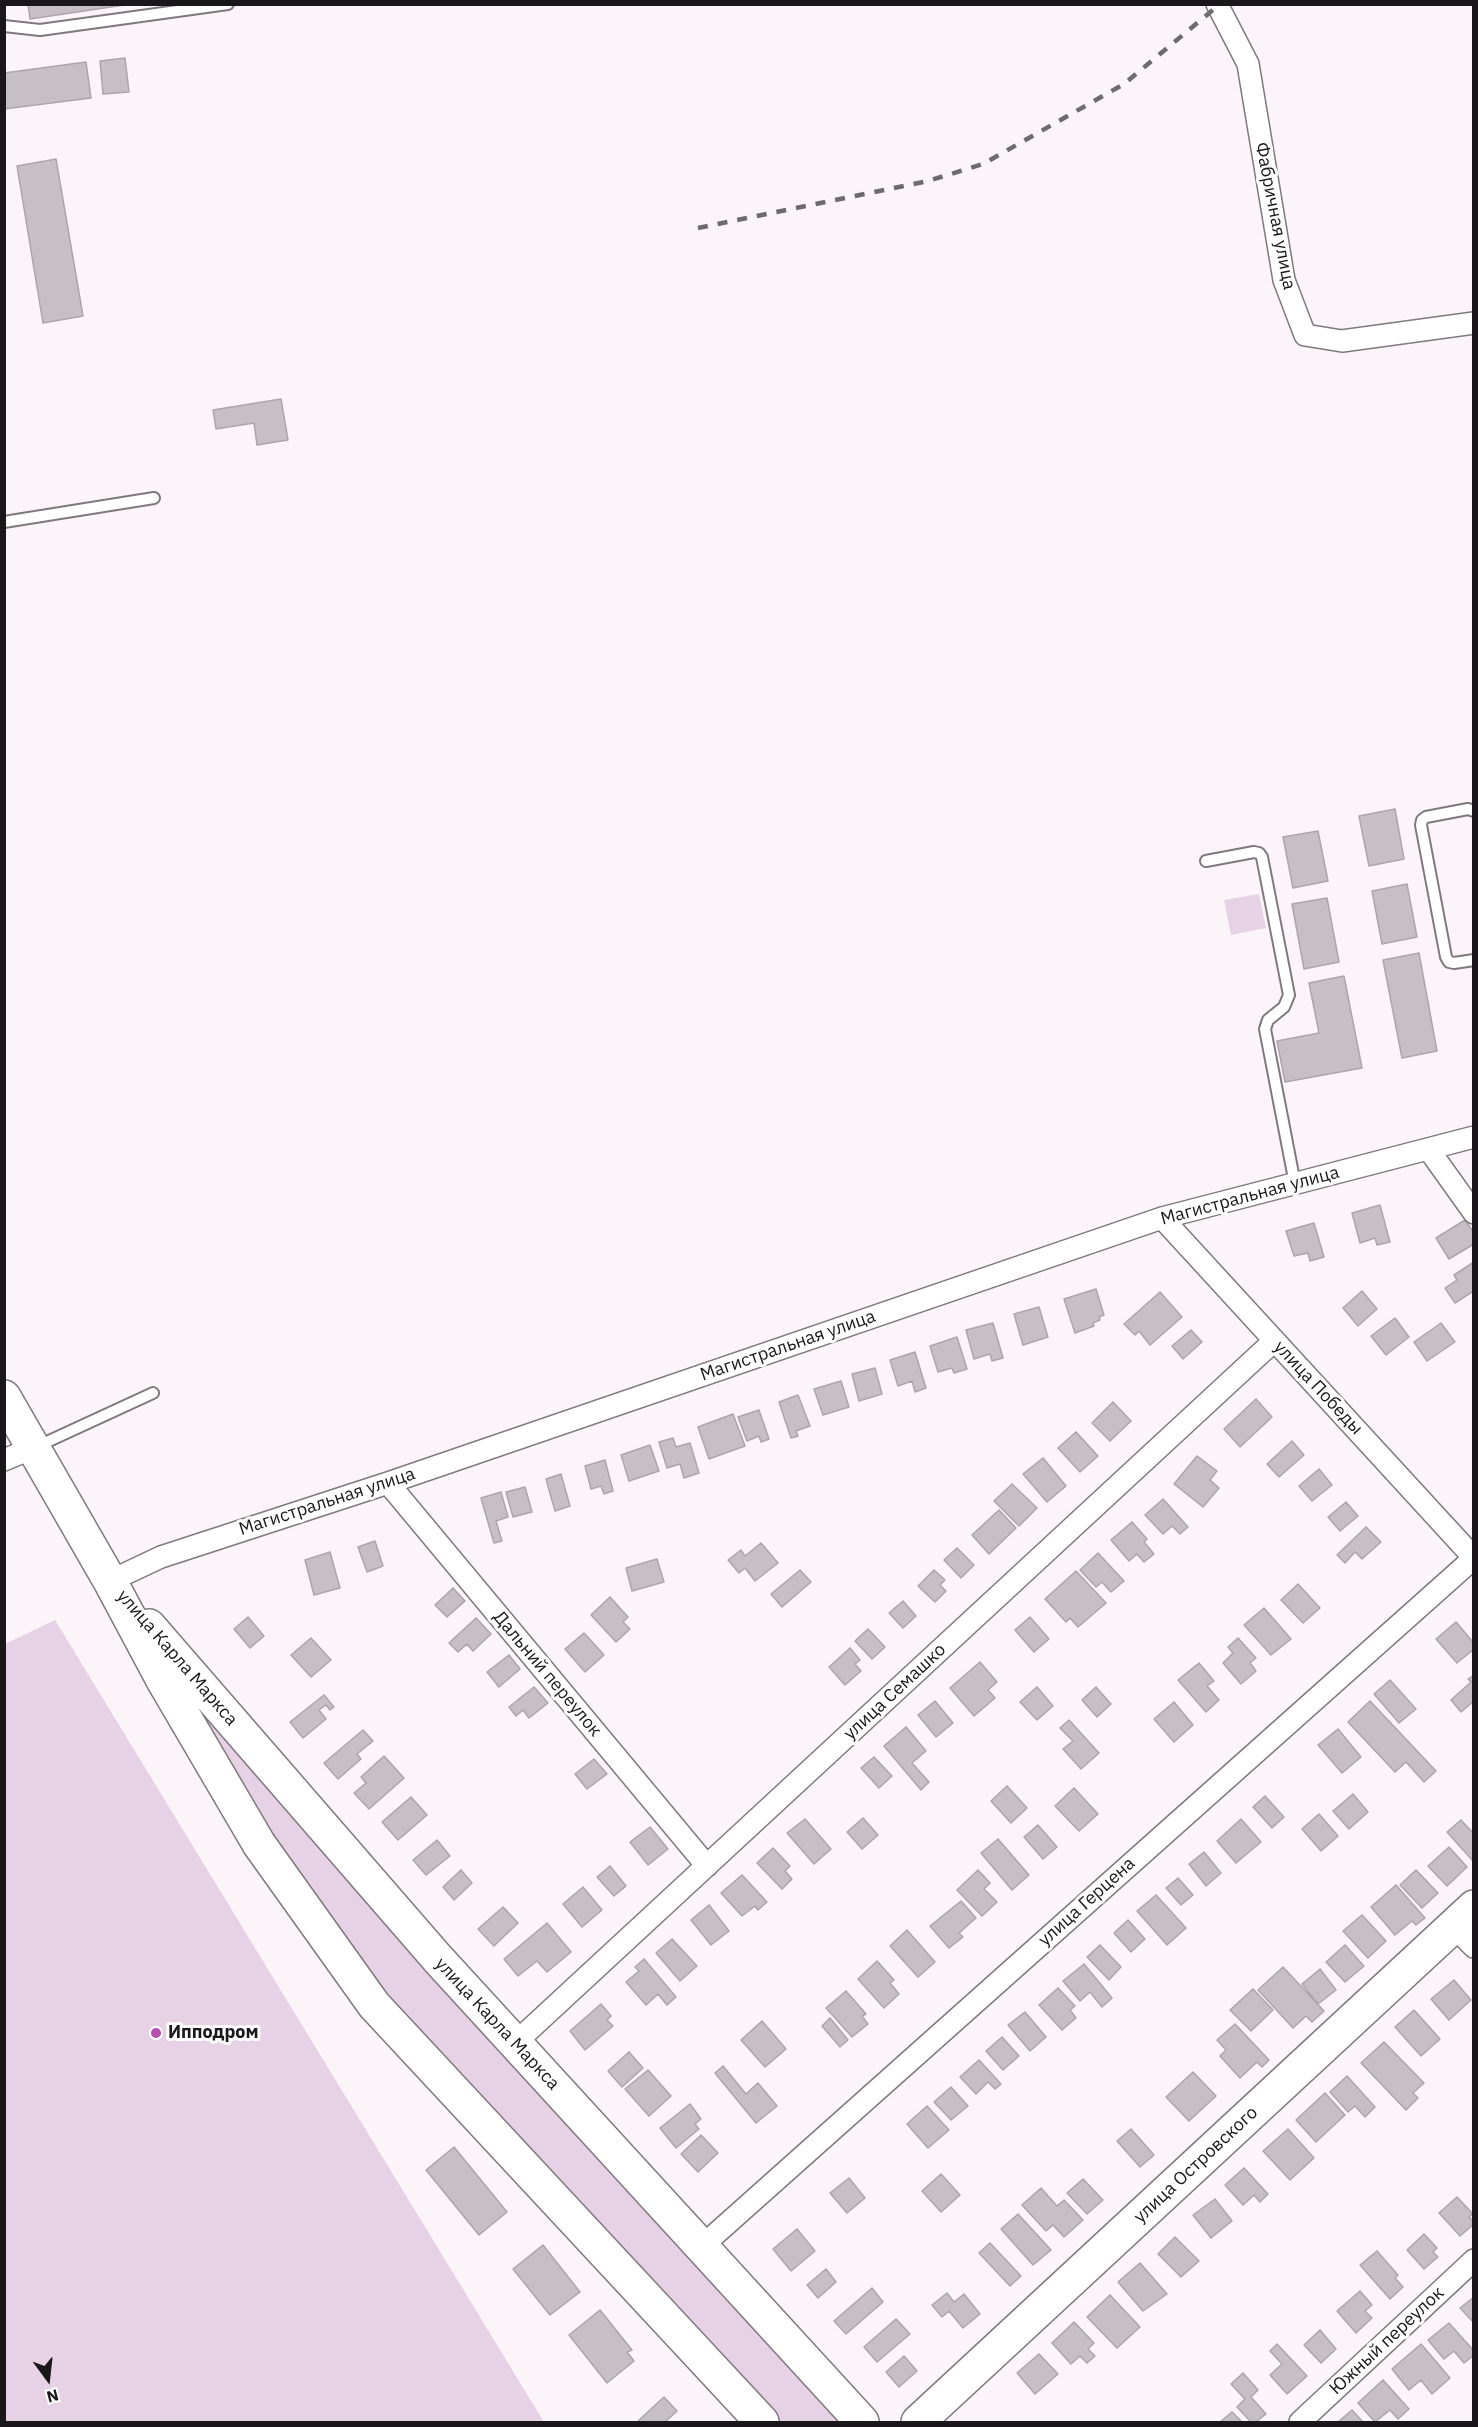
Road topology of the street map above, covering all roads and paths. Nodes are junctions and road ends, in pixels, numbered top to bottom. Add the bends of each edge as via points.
1 (228, 4) edge
2 (1216, 4) edge
3 (4, 26) edge
4 (1473, 323) edge
5 (154, 498) dead end
6 (4, 522) edge
7 (1473, 811) edge
8 (1206, 861) dead end
9 (1473, 960) edge
10 (1473, 1137) edge
11 (1428, 1150) junction
12 (1294, 1184) junction
13 (1473, 1213) edge
14 (1162, 1218) junction
15 (1274, 1341) junction
16 (153, 1393) dead end
17 (4, 1397) edge
18 (35, 1447) junction
19 (4, 1460) edge
20 (388, 1483) junction
21 (1473, 1558) edge
22 (111, 1581) junction
23 (707, 1866) junction
24 (1467, 1927) edge
25 (515, 2043) junction
26 (701, 2247) junction
27 (1473, 2260) edge
28 (762, 2422) edge
29 (862, 2422) edge
30 (918, 2422) edge
31 (1300, 2422) edge

1 - 3 lane via 40,30
2 - 4 street, Фабричная улица via 1248,64 1284,280 1305,335 1342,341
5 - 6 lane
7 - 9 lane via 1426,817 1420,825 1446,957 1454,963
8 - 12 lane via 1254,852 1262,857 1288,995 1284,1007 1268,1020 1265,1029
10 - 11 street, Магистральная улица
11 - 12 street, Магистральная улица
11 - 13 street
12 - 14 street, Магистральная улица
14 - 15 street, улица Победы
14 - 20 street, Магистральная улица
15 - 21 street, улица Победы
15 - 23 street, улица Семашко
16 - 18 lane
17 - 18 main road
18 - 19 street
18 - 22 main road
20 - 22 street, Магистральная улица via 161,1557
20 - 23 street, Дальний переулок
21 - 26 street, улица Герцена
22 - 25 main road, улица Карла Маркса
22 - 28 main road, улица Карла Маркса via 164,1682 259,1844 374,2005
23 - 25 street, улица Семашко
24 - 30 main road, улица Островского
25 - 26 main road, улица Карла Маркса
26 - 29 main road, улица Карла Маркса
27 - 31 street, Южный переулок

